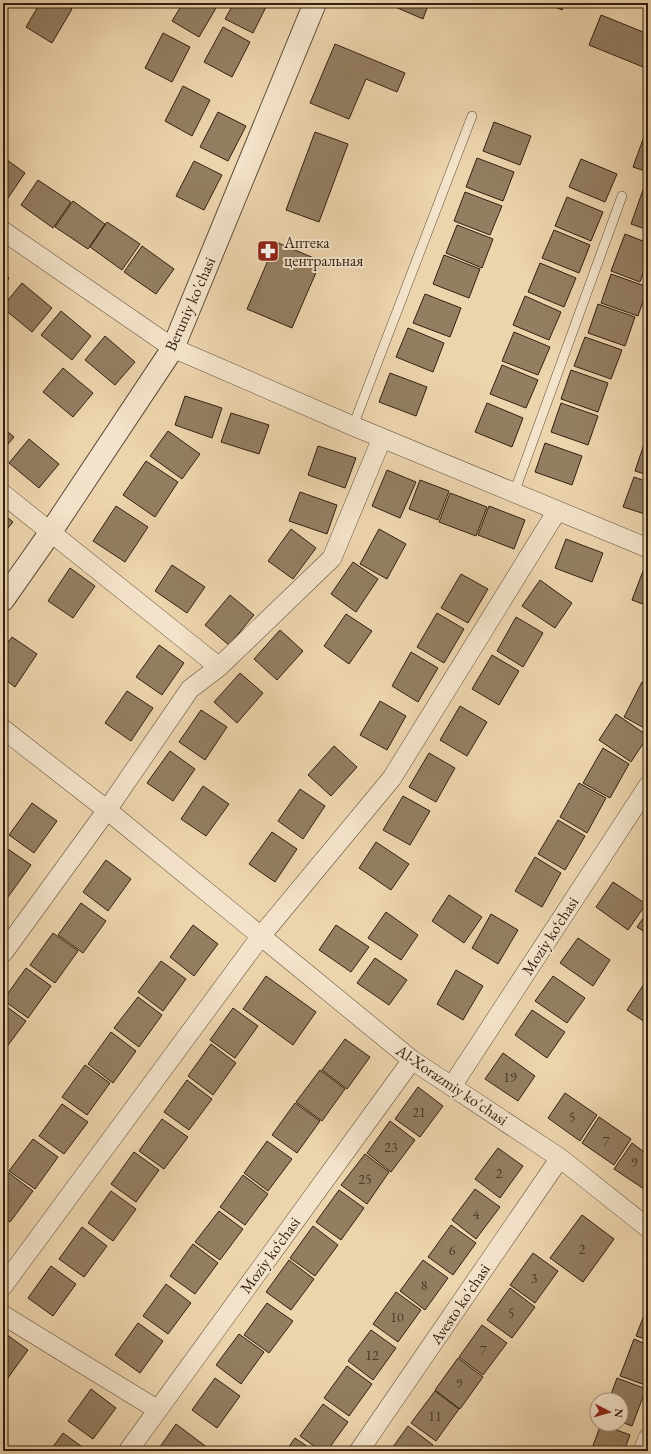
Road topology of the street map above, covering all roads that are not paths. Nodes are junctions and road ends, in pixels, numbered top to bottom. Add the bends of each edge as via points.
1 (315, 3) edge
2 (472, 116) dead end
3 (622, 196) dead end
4 (3, 231) edge
5 (173, 348) junction
6 (353, 426) junction
7 (382, 438) junction
8 (514, 493) junction
9 (3, 494) edge
10 (557, 510) junction
11 (50, 533) junction
12 (648, 548) edge
13 (3, 600) edge
14 (218, 667) junction
15 (3, 729) edge
16 (648, 786) edge
17 (107, 810) junction
18 (261, 936) junction
19 (3, 953) edge
20 (412, 1060) junction
21 (452, 1086) junction
22 (560, 1158) junction
23 (648, 1228) edge
24 (3, 1286) edge
25 (3, 1315) edge
26 (158, 1410) junction
27 (648, 1438) edge
28 (128, 1451) edge
29 (359, 1451) edge
30 (643, 1451) edge

1 - 5 street, Beruniy ko'chasi
2 - 6 lane
3 - 8 lane
4 - 5 street
5 - 6 street
5 - 11 street, Beruniy ko'chasi
6 - 7 street
7 - 8 street
7 - 14 street via 332,558
8 - 10 street
9 - 11 street
10 - 12 street
10 - 18 street via 392,778
11 - 13 street, Beruniy ko'chasi
11 - 14 street
14 - 17 street via 190,690
15 - 17 street, Al-Xorazmiy ko'chasi
16 - 21 street, Moziy ko‘chasi
17 - 18 street, Al-Xorazmiy ko'chasi
17 - 19 street
18 - 20 street, Al-Xorazmiy ko'chasi
18 - 24 street
20 - 21 street, Al-Xorazmiy ko'chasi
20 - 26 street, Moziy ko‘chasi
21 - 22 street, Al-Xorazmiy ko'chasi
22 - 23 street, Al-Xorazmiy ko'chasi
22 - 29 street, Avesto ko'chasi
25 - 26 street
26 - 28 street, Moziy ko‘chasi
27 - 30 street

